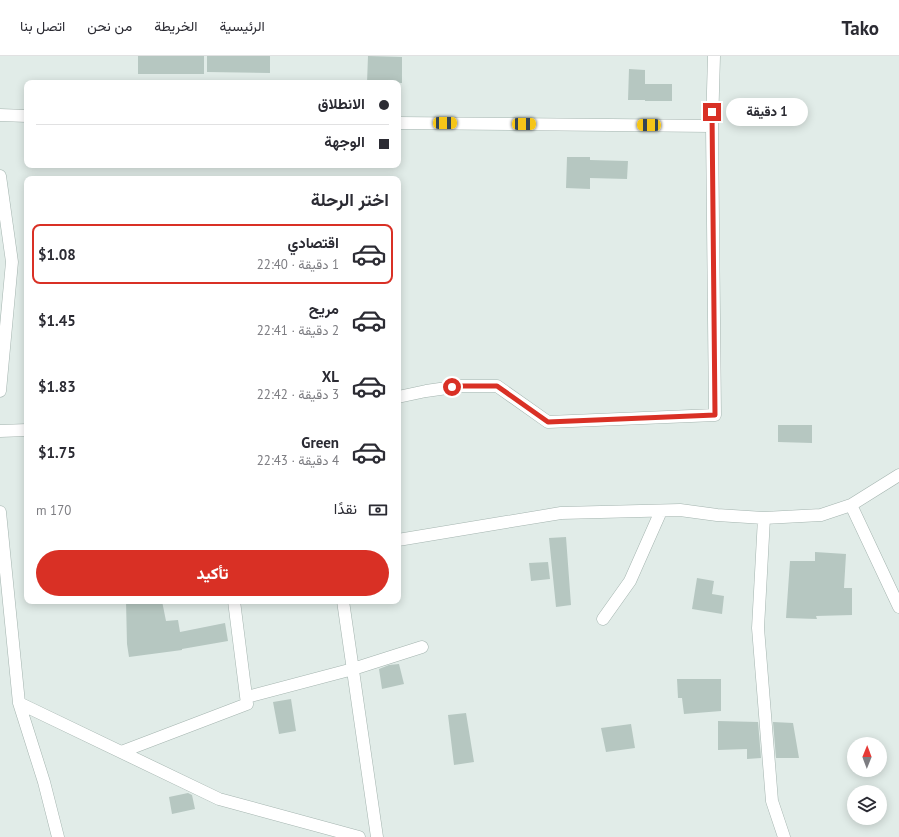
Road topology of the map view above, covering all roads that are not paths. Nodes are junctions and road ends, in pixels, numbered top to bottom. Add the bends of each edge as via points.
1 (714, 56) edge
2 (0, 115) edge
3 (24, 116) edge
4 (401, 123) edge
5 (712, 126) junction
6 (0, 176) edge
7 (0, 392) edge
8 (401, 396) edge
9 (24, 430) edge
10 (0, 431) edge
11 (899, 475) edge
12 (851, 505) junction
13 (661, 511) junction
14 (0, 512) edge
15 (764, 518) junction
16 (401, 540) edge
17 (234, 604) edge
18 (343, 604) edge
19 (899, 607) edge
20 (603, 619) dead end
21 (422, 647) dead end
22 (353, 669) junction
23 (247, 697) junction
24 (19, 703) junction
25 (121, 752) junction
26 (58, 837) edge
27 (359, 837) edge
28 (377, 837) edge
29 (784, 837) edge

1 - 5 street
2 - 3 street
4 - 5 street
5 - 8 street via 715,415 548,422 497,386 461,386
6 - 7 street via 12,262
9 - 10 street
11 - 12 street
12 - 15 street via 821,515
12 - 19 street
13 - 15 street via 680,510
13 - 16 street via 562,513
13 - 20 street via 630,581
14 - 24 street
15 - 29 street via 758,628 772,801
17 - 23 street
18 - 22 street
21 - 22 street
22 - 23 street
22 - 28 street
23 - 25 street via 247,704
24 - 25 street
24 - 26 street
25 - 27 street via 219,799

